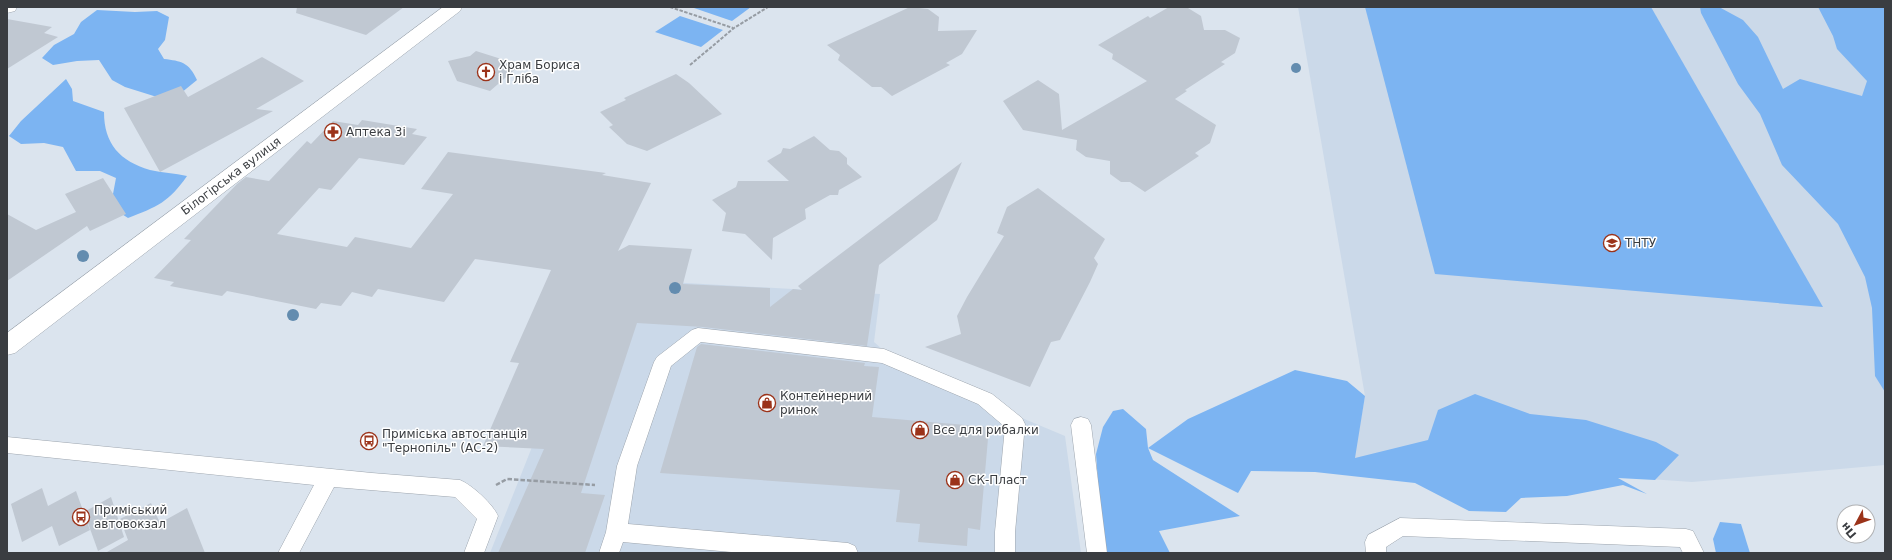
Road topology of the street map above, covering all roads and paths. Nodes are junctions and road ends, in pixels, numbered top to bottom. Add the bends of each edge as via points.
1 (454, 7) edge
2 (670, 7) edge
3 (768, 7) edge
4 (734, 28) junction
5 (690, 65) dead end
6 (7, 346) edge
7 (1081, 426) dead end
8 (7, 445) edge
9 (329, 477) junction
10 (624, 486) junction
11 (470, 499) junction
12 (616, 532) junction
13 (288, 553) edge
14 (474, 553) edge
15 (609, 553) edge
16 (848, 553) edge
17 (1006, 553) edge
18 (1097, 553) edge
19 (1376, 553) edge
20 (1694, 553) edge

1 - 6 street, Білогірська вулиця
2 - 4 path
3 - 4 path
4 - 5 path
7 - 18 lane
8 - 9 lane
9 - 11 lane via 460,489
9 - 13 lane
10 - 11 path via 507,479
10 - 12 lane
10 - 17 lane via 627,466 663,362 698,335 884,356 985,399 1015,424 1005,532
11 - 14 lane via 488,516
12 - 15 lane
12 - 16 lane
19 - 20 lane via 1375,542 1400,527 1686,538

